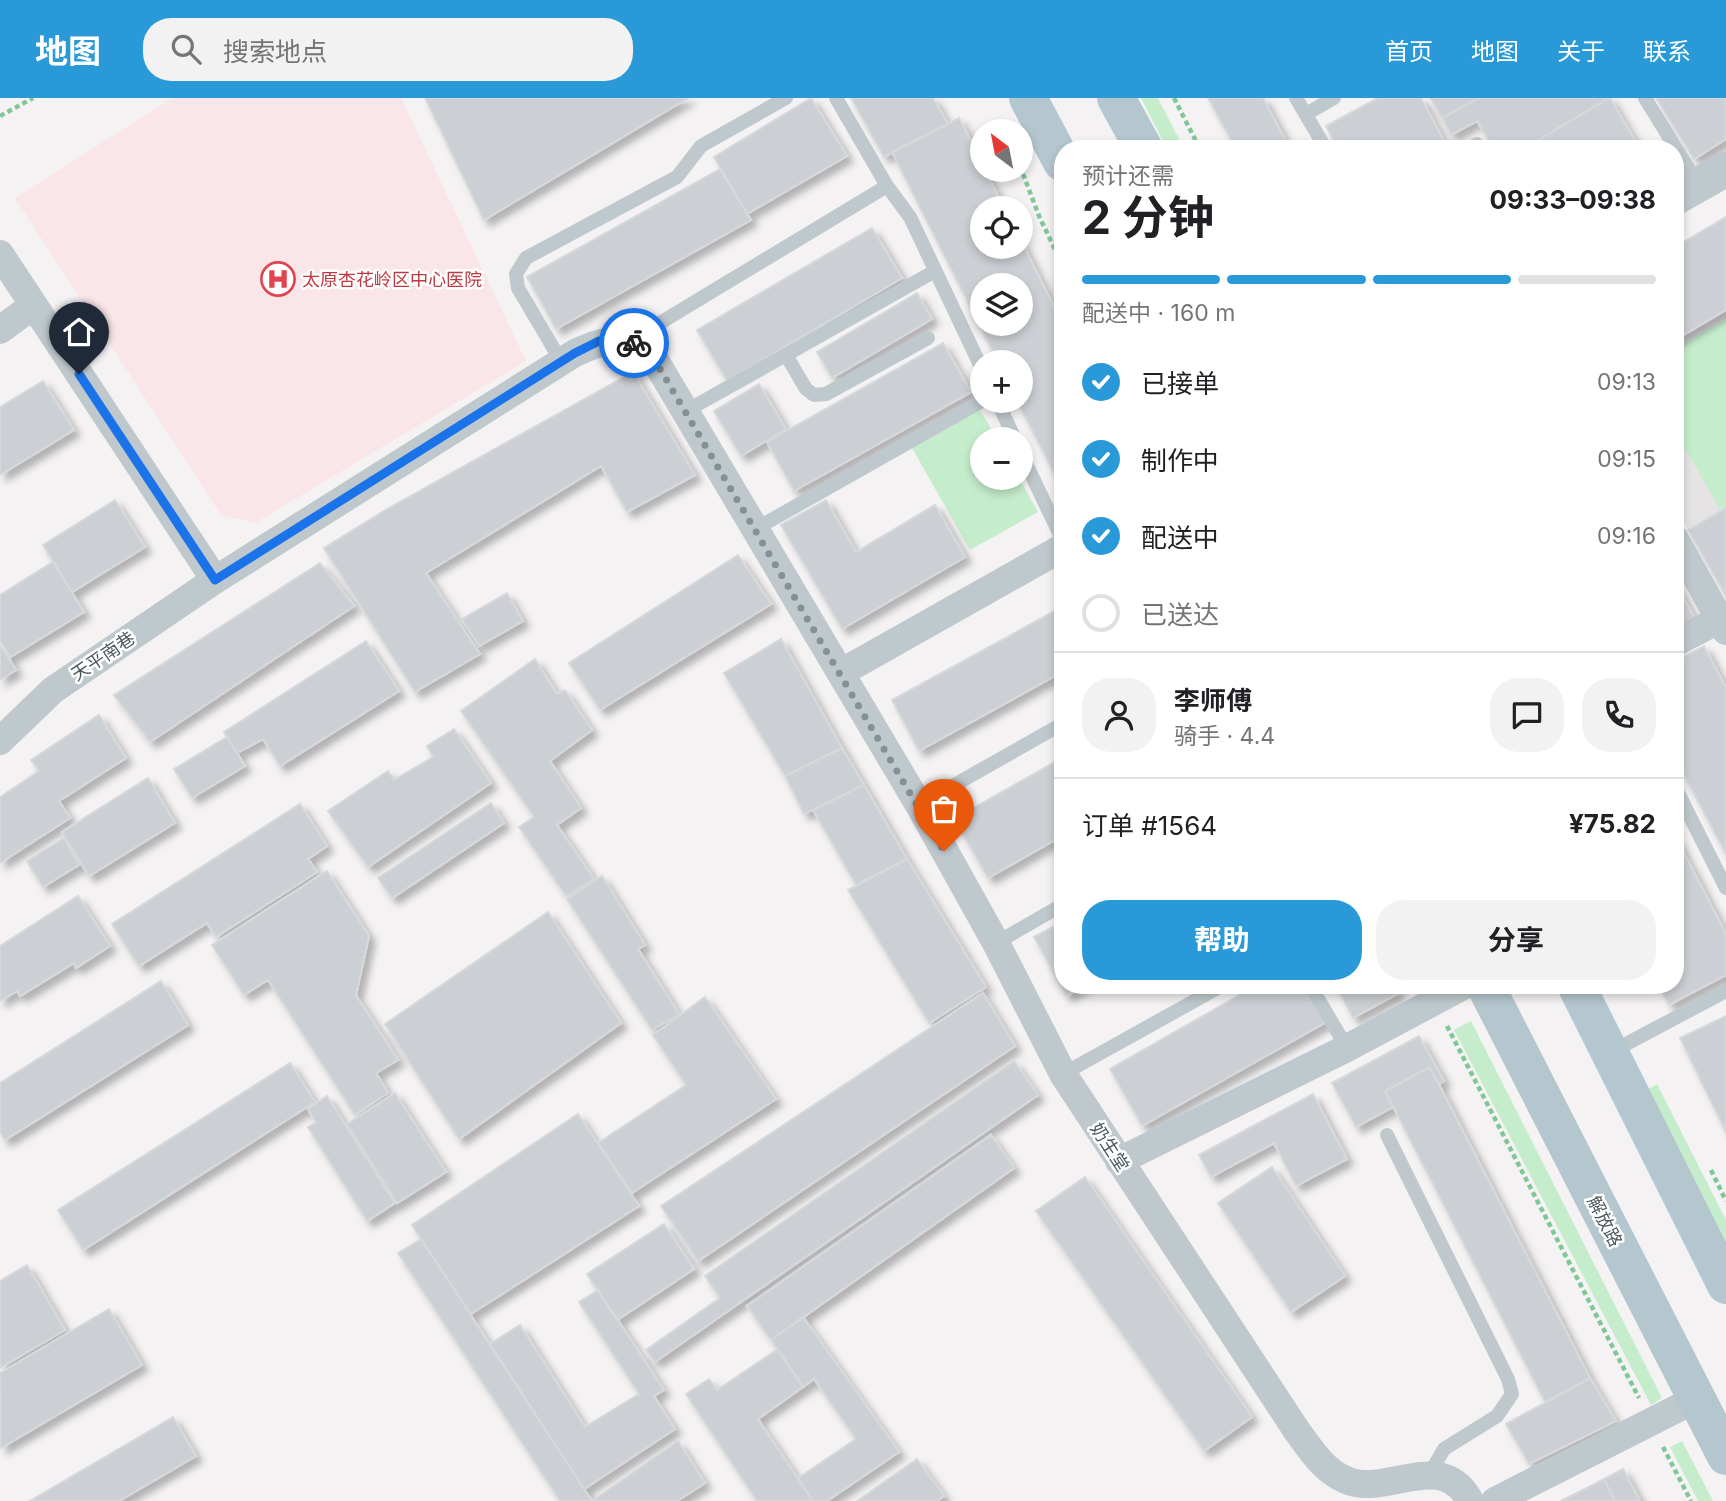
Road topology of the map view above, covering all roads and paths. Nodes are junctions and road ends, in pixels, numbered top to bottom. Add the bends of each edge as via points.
1 (33, 98) edge
2 (786, 98) edge
3 (836, 98) edge
4 (1028, 98) edge
5 (1116, 98) edge
6 (1174, 98) edge
7 (1296, 98) edge
8 (1334, 98) edge
9 (1645, 98) edge
10 (1306, 114) junction
11 (0, 116) edge
12 (1139, 140) edge
13 (1195, 140) edge
14 (1321, 140) edge
15 (1671, 140) edge
16 (1054, 147) edge
17 (1684, 162) edge
18 (1026, 182) edge
19 (887, 186) junction
20 (1701, 190) edge
21 (1054, 247) edge
22 (0, 254) edge
23 (935, 271) junction
24 (34, 305) junction
25 (0, 330) edge
26 (928, 338) dead end
27 (631, 341) junction
28 (973, 350) edge
29 (786, 355) junction
30 (561, 361) junction
31 (970, 408) edge
32 (686, 411) junction
33 (1033, 478) edge
34 (1054, 522) edge
35 (757, 528) junction
36 (1054, 553) edge
37 (1684, 554) edge
38 (215, 580) junction
39 (1723, 625) edge
40 (1684, 640) edge
41 (842, 672) junction
42 (1054, 729) edge
43 (0, 741) edge
44 (919, 805) junction
45 (1684, 805) edge
46 (1726, 888) edge
47 (1054, 910) edge
48 (996, 943) junction
49 (1726, 991) edge
50 (1207, 994) edge
51 (1315, 994) edge
52 (1449, 994) edge
53 (1490, 994) edge
54 (1580, 994) edge
55 (1434, 1002) junction
56 (1348, 1048) junction
57 (1609, 1052) junction
58 (1063, 1074) junction
59 (1387, 1135) dead end
60 (1119, 1161) junction
61 (1726, 1285) edge
62 (1696, 1399) junction
63 (1651, 1422) junction
64 (1726, 1455) edge
65 (1429, 1475) junction
66 (1470, 1501) edge
67 (1495, 1501) edge
68 (1691, 1501) edge

1 - 11 path
2 - 30 lane via 701,146 677,177 526,258 516,274 518,289
3 - 19 lane
4 - 16 main road
5 - 12 main road
6 - 13 path
7 - 10 lane
8 - 10 lane
9 - 15 lane
10 - 14 lane
17 - 20 lane
18 - 21 path
19 - 23 lane via 910,218
19 - 27 lane
22 - 24 street
23 - 28 lane
23 - 29 lane
24 - 25 street
24 - 38 street
26 - 29 lane via 826,394 814,395 806,389
27 - 30 street, 天平南巷 via 599,341
27 - 32 street, 奶生堂 via 653,357
29 - 32 lane
30 - 38 street, 天平南巷
31 - 35 lane
32 - 35 street, 奶生堂
33 - 34 lane
35 - 41 street, 奶生堂
36 - 41 street
37 - 39 street
38 - 43 street, 天平南巷 via 53,690
39 - 40 street
41 - 44 street, 奶生堂
42 - 44 lane
44 - 48 street, 奶生堂
45 - 46 lane
47 - 48 lane
48 - 58 street, 奶生堂
49 - 57 lane
50 - 58 lane
51 - 56 lane
52 - 55 street
53 - 62 main road, 解放路
54 - 57 main road
55 - 56 street
55 - 63 path
56 - 60 street
57 - 61 main road
58 - 60 street, 奶生堂
59 - 65 lane via 1512,1394 1497,1416 1444,1449
60 - 65 street, 奶生堂 via 1297,1431 1329,1471 1349,1482 1380,1483
62 - 63 street
62 - 64 main road, 解放路
63 - 67 street
63 - 68 path
65 - 66 street via 1454,1483

